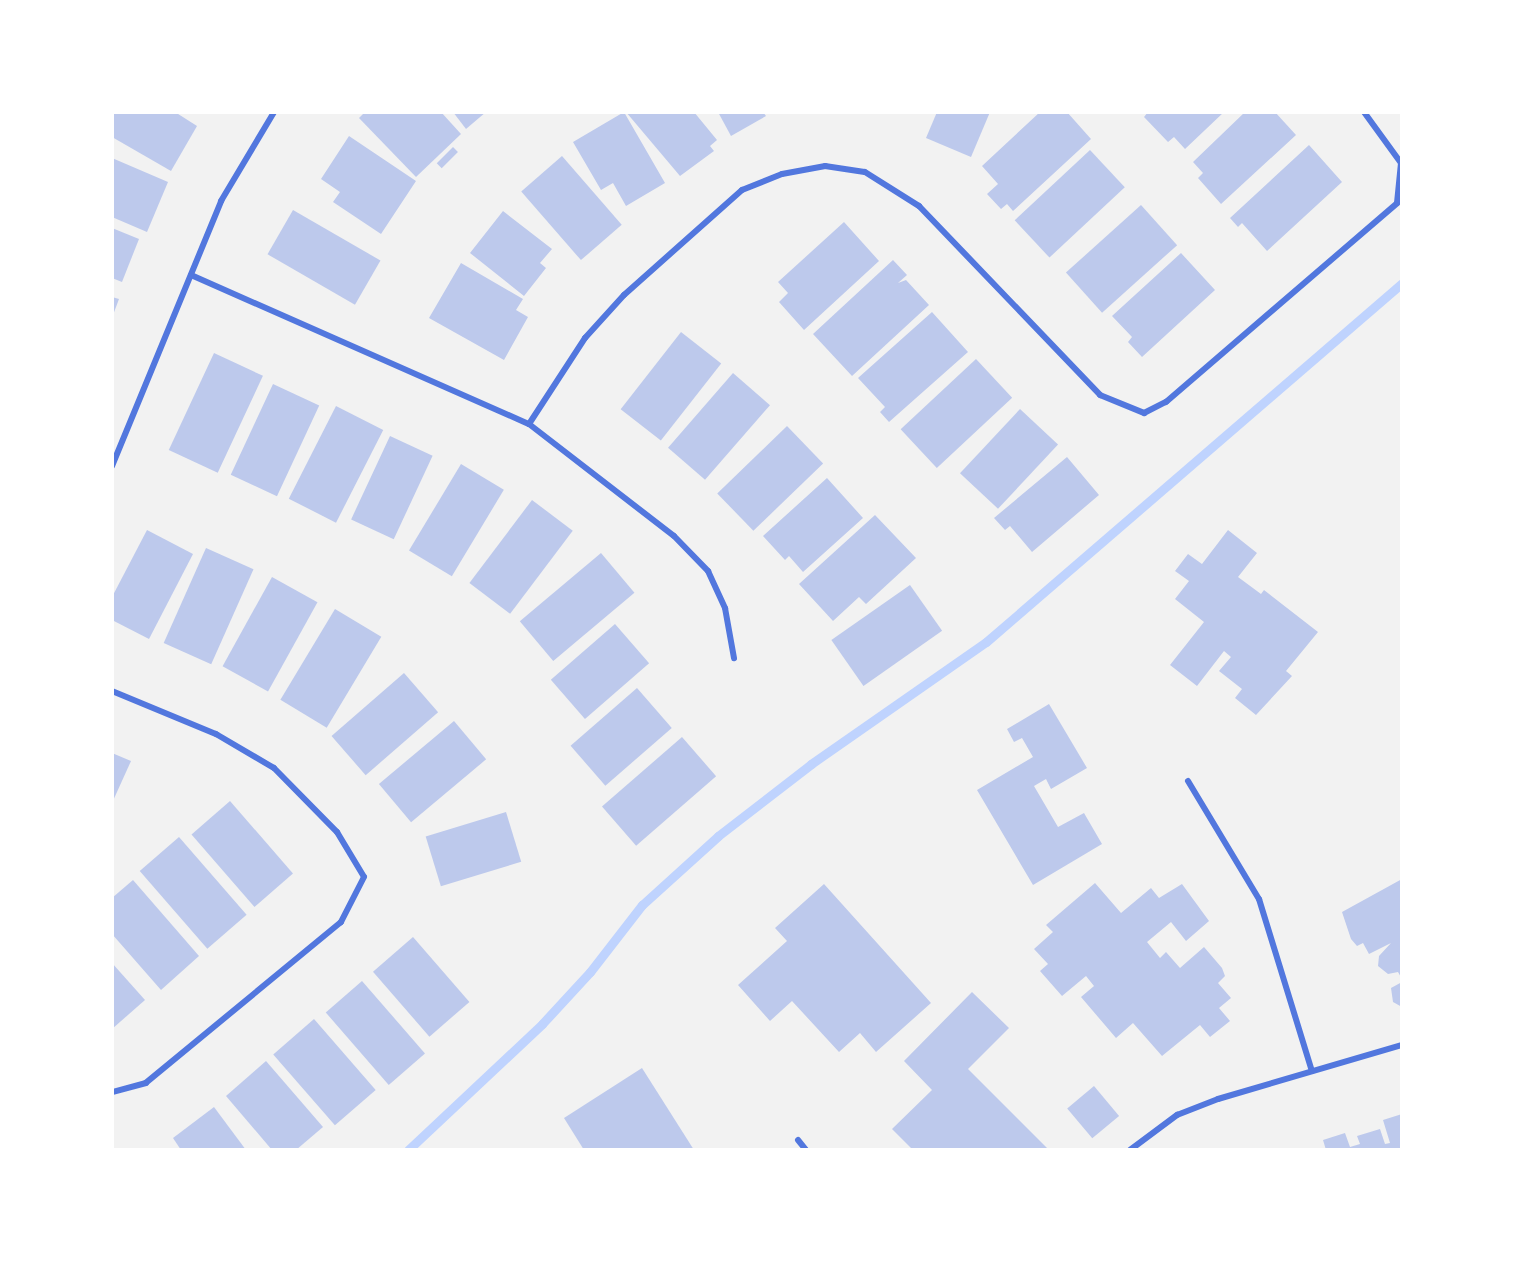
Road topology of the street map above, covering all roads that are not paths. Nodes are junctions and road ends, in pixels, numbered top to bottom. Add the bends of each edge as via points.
1 (274, 112) edge
2 (1364, 112) edge
3 (1401, 163) edge
4 (191, 275) junction
5 (529, 424) junction
6 (112, 466) edge
7 (734, 658) dead end
8 (112, 692) edge
9 (1188, 781) dead end
10 (1401, 1045) edge
11 (1312, 1071) junction
12 (112, 1092) edge
13 (798, 1140) dead end
14 (806, 1149) edge
15 (1130, 1149) edge

1 - 4 street via 221,201
2 - 3 street
3 - 5 street via 1397,203 1166,402 1144,413 1100,395 919,206 866,172 825,166 782,174 742,190 624,295 585,338
4 - 5 street
4 - 6 street
5 - 7 street via 674,536 708,571 724,608
8 - 12 street via 216,734 274,768 337,832 364,877 341,922 146,1083
9 - 11 street via 1259,899
10 - 11 street
11 - 15 street via 1178,1115
13 - 14 street

